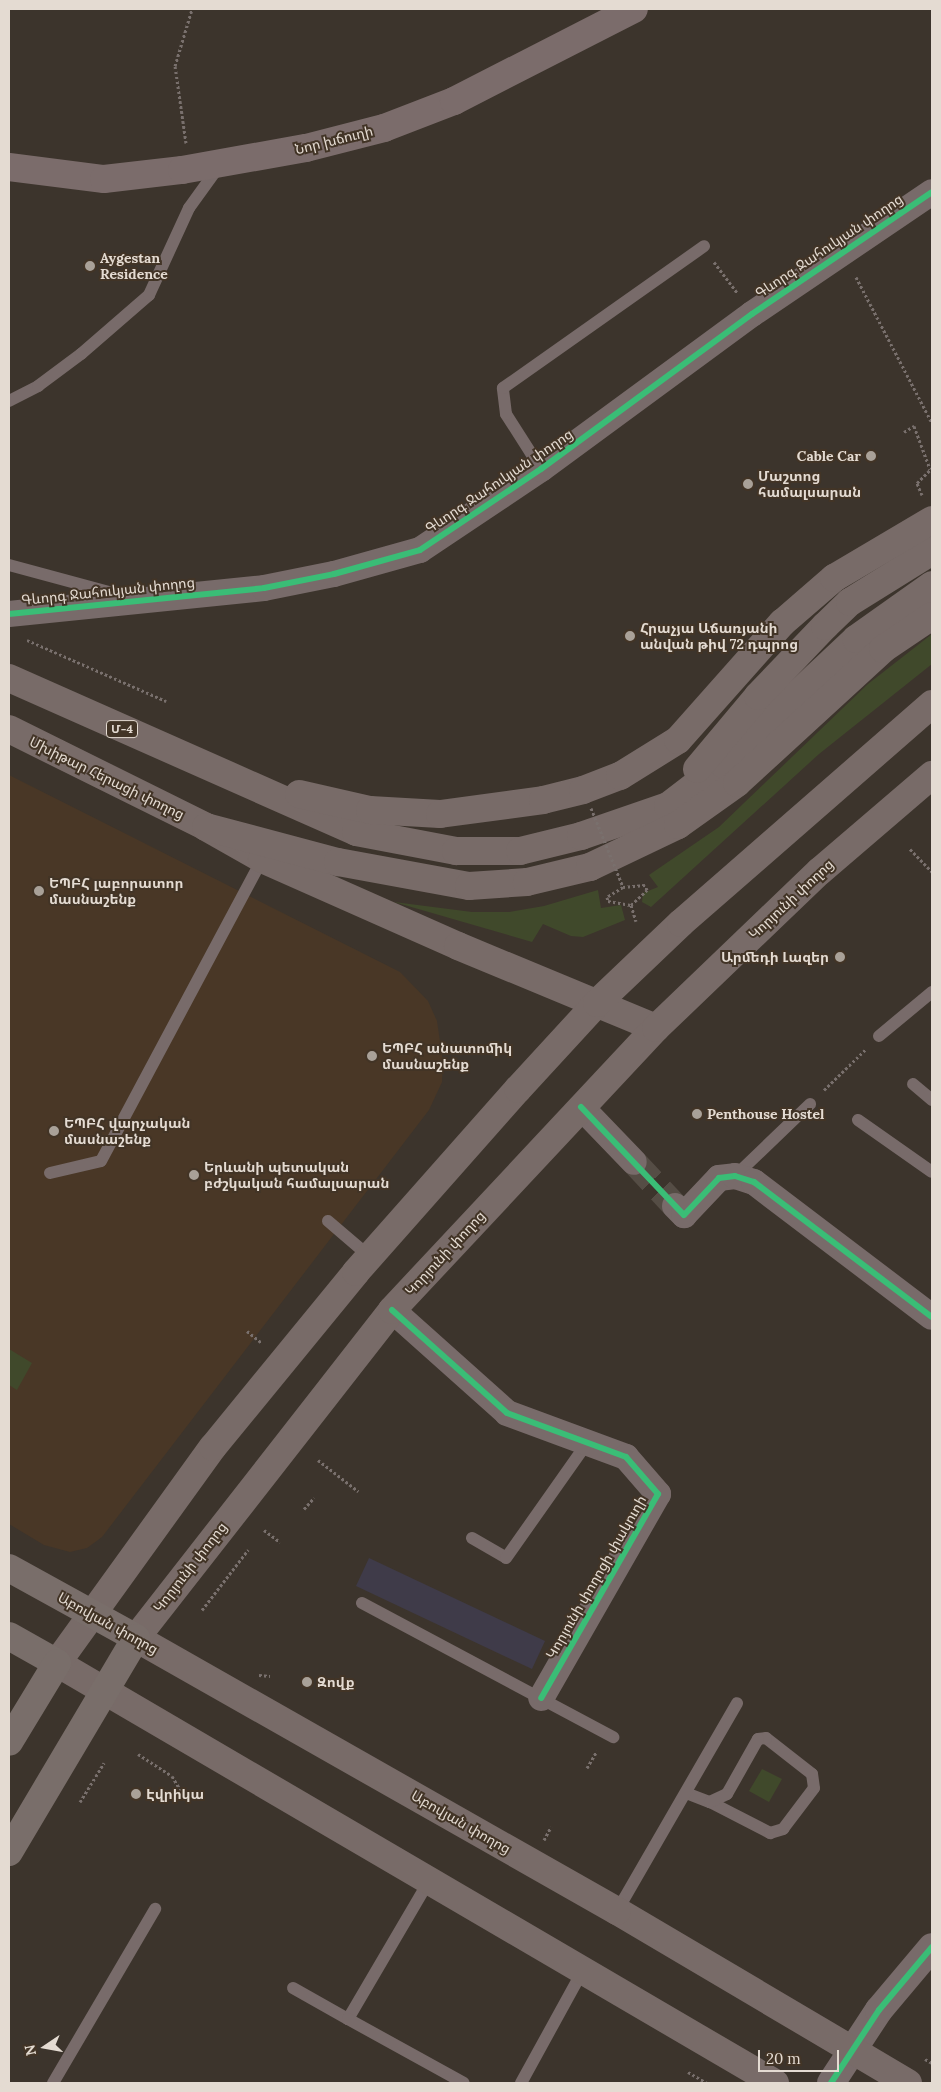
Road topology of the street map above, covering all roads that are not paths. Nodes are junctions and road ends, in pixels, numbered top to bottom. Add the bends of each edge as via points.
1 (634, 9) edge
2 (222, 163) junction
3 (9, 167) edge
4 (932, 192) edge
5 (704, 246) road end
6 (9, 401) edge
7 (541, 469) junction
8 (924, 510) edge
9 (932, 551) edge
10 (9, 565) edge
11 (932, 584) edge
12 (153, 600) junction
13 (932, 616) edge
14 (14, 625) edge
15 (9, 678) edge
16 (932, 704) edge
17 (9, 729) edge
18 (932, 775) edge
19 (236, 780) junction
20 (668, 806) junction
21 (206, 827) junction
22 (262, 858) junction
23 (932, 992) edge
24 (597, 1003) junction
25 (656, 1028) junction
26 (879, 1036) dead end
27 (913, 1084) dead end
28 (932, 1100) edge
29 (810, 1104) road end
30 (581, 1107) junction
31 (858, 1120) dead end
32 (634, 1162) tunnel mouth
33 (932, 1172) edge
34 (50, 1173) dead end
35 (735, 1176) junction
36 (675, 1206) dead end
37 (328, 1221) dead end
38 (369, 1256) junction
39 (392, 1310) junction
40 (932, 1317) edge
41 (586, 1443) junction
42 (472, 1538) dead end
43 (9, 1568) edge
44 (362, 1604) dead end
45 (91, 1613) junction
46 (9, 1636) edge
47 (136, 1638) junction
48 (56, 1663) junction
49 (103, 1692) junction
50 (541, 1698) junction
51 (737, 1703) dead end
52 (613, 1737) dead end
53 (9, 1742) edge
54 (686, 1793) junction
55 (710, 1802) junction
56 (9, 1852) edge
57 (429, 1881) junction
58 (155, 1909) dead end
59 (616, 1911) junction
60 (932, 1947) edge
61 (583, 1970) junction
62 (293, 1988) dead end
63 (348, 2019) junction
64 (852, 2049) junction
65 (53, 2083) edge
66 (464, 2083) edge
67 (521, 2083) edge
68 (776, 2083) edge
69 (831, 2083) edge
70 (908, 2083) edge

1 - 2 main road, Նոր խճուղի via 454,102 384,128 306,148
2 - 3 main road, Նոր խճուղի via 104,179
2 - 6 lane via 189,208 149,295 81,354 38,386
4 - 7 street, Գևորգ Ջահուկյան փողոց via 752,314
5 - 7 lane via 503,388 506,414
7 - 12 street, Գևորգ Ջահուկյան փողոց via 420,550 334,574 264,588
8 - 19 main road via 834,578 790,616 678,740 620,776 583,790 485,810 440,814 370,810
9 - 20 main road via 850,602 825,626 718,743
10 - 12 lane via 82,586
11 - 20 main road via 856,639 737,751
12 - 14 street, Գևորգ Ջահուկյան փողոց
13 - 21 main road via 883,649 737,783 678,825 590,867 527,882 469,886 338,862
15 - 19 main road, Մ-4
16 - 24 main road via 696,909
17 - 21 main road, Մխիթար Հերացի փողոց
18 - 25 main road, Կորյունի փողոց via 820,871
19 - 20 main road via 356,832 456,851 520,851 581,836
21 - 22 main road
22 - 24 main road via 458,946
22 - 34 lane via 101,1161
23 - 26 lane
24 - 25 main road
24 - 38 main road
25 - 30 main road, Կորյունի փողոց
27 - 28 lane
29 - 35 lane
30 - 32 street
30 - 39 main road, Կորյունի փողոց
31 - 33 lane
35 - 36 street via 719,1178 684,1215
35 - 40 street via 754,1182
37 - 38 lane
38 - 45 main road via 213,1446
39 - 41 street, Կորյունի փողոցի փակուղի via 507,1413
39 - 47 main road, Կորյունի փողոց
41 - 42 lane via 506,1558
41 - 50 street, Կորյունի փողոցի փակուղի via 626,1457 658,1494
43 - 45 highway, Աբովյան փողոց
44 - 50 lane
45 - 47 highway, Աբովյան փողոց
45 - 48 main road
46 - 48 highway
47 - 49 highway, Կորյունի փողոց
47 - 59 main road, Աբովյան փողոց
48 - 49 main road
48 - 53 highway
49 - 56 highway, Կորյունի փողոց
49 - 57 main road
50 - 52 lane
51 - 54 lane
54 - 55 lane
54 - 59 lane
55 - 55 lane via 770,1833 783,1829 814,1788 812,1774 766,1738 758,1739 727,1794
57 - 61 main road
57 - 63 lane
58 - 65 lane
59 - 64 main road, Աբովյան փողոց
60 - 64 street via 879,2010
61 - 67 lane
61 - 68 main road
62 - 63 lane
63 - 66 lane
64 - 69 street
64 - 70 main road, Աբովյան փողոց

